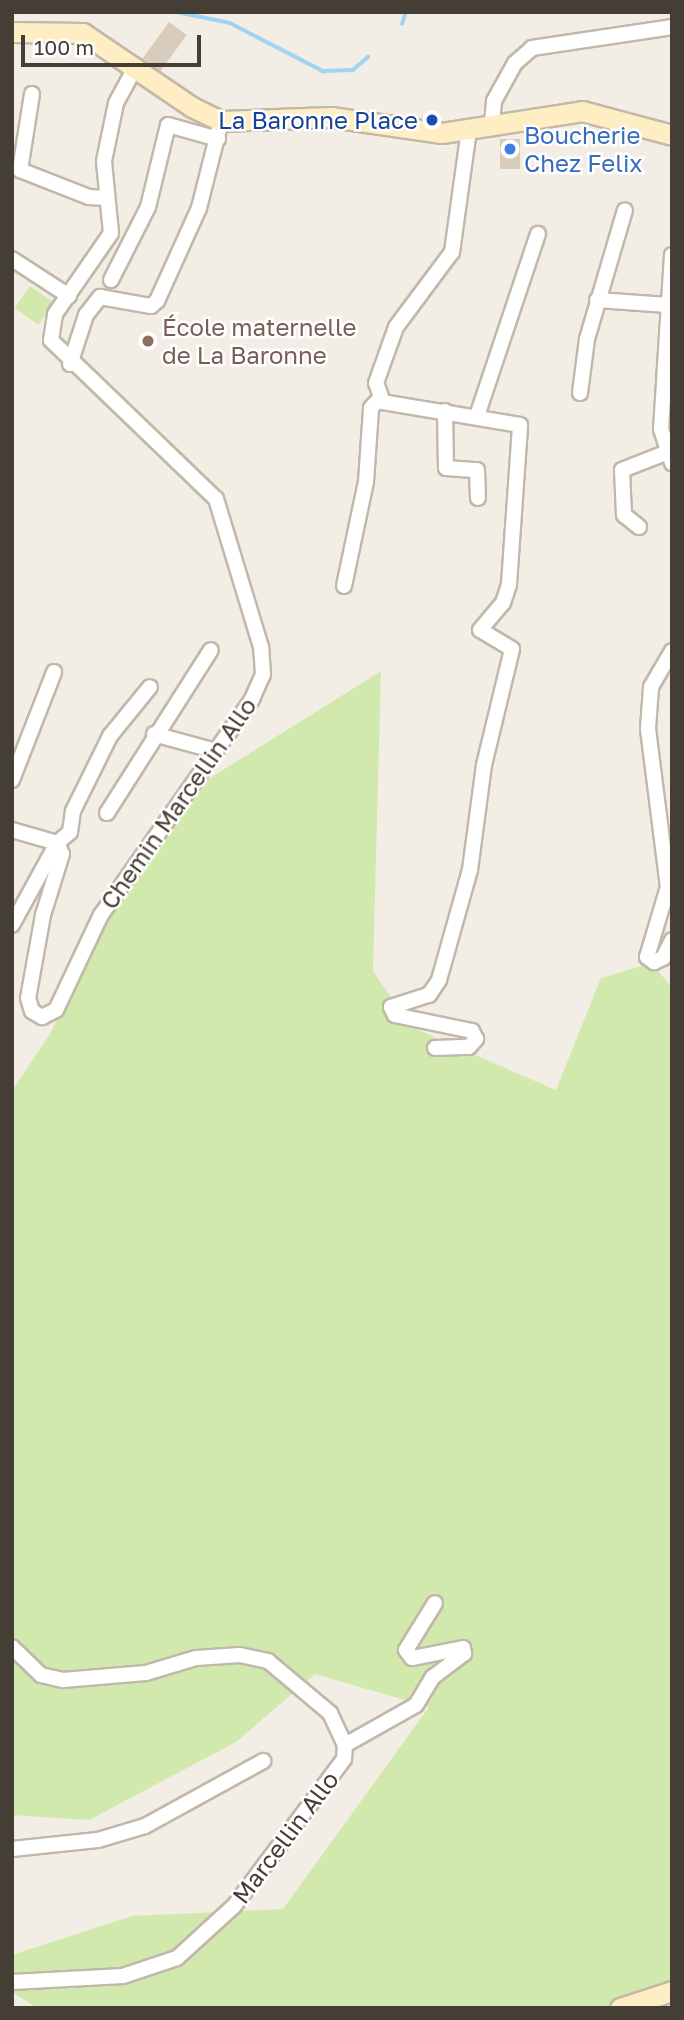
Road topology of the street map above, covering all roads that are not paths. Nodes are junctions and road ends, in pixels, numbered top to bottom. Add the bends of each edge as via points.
1 (672, 27) edge
2 (12, 32) edge
3 (136, 65) junction
4 (32, 94) dead end
5 (492, 124) junction
6 (469, 129) junction
7 (220, 130) junction
8 (672, 135) edge
9 (106, 198) junction
10 (625, 210) dead end
11 (538, 234) dead end
12 (672, 256) edge
13 (12, 259) edge
14 (111, 280) dead end
15 (598, 295) junction
16 (69, 296) junction
17 (668, 300) junction
18 (669, 329) edge
19 (70, 364) junction
20 (580, 393) dead end
21 (379, 399) junction
22 (445, 411) junction
23 (477, 416) junction
24 (670, 458) edge
25 (478, 498) dead end
26 (639, 527) dead end
27 (344, 586) dead end
28 (211, 650) dead end
29 (672, 651) edge
30 (54, 672) dead end
31 (150, 687) dead end
32 (154, 734) junction
33 (212, 750) junction
34 (12, 780) edge
35 (107, 813) dead end
36 (12, 830) edge
37 (57, 843) junction
38 (12, 925) edge
39 (672, 940) edge
40 (435, 1048) dead end
41 (435, 1603) dead end
42 (12, 1647) edge
43 (345, 1745) junction
44 (263, 1761) dead end
45 (12, 1850) edge
46 (12, 1982) edge
47 (672, 1991) edge
48 (620, 2008) edge

1 - 5 street via 533,48 515,63 494,101
2 - 3 main road via 83,33
3 - 7 main road
3 - 9 street, Chemin Marcellin Allo via 116,103 103,174
4 - 9 street via 20,170 89,197
5 - 6 main road
5 - 8 main road via 582,111
6 - 7 main road via 426,132 331,117
6 - 21 street via 460,222 452,252 396,327 376,383
7 - 14 street via 168,125 148,207
7 - 19 street via 200,208 157,301 151,306 100,297 86,315
9 - 16 street, Chemin Marcellin Allo via 111,233
10 - 15 street
11 - 23 street
12 - 17 street
13 - 16 street
15 - 17 street
15 - 20 street
16 - 19 street, Chemin Marcellin Allo via 51,329 57,350
17 - 18 street
18 - 24 street via 661,429
19 - 33 street, Chemin Marcellin Allo via 216,499 224,518 261,646 263,674 252,699
21 - 22 street
21 - 27 street via 371,408 366,482
22 - 23 street
22 - 25 street via 446,468 477,470
23 - 40 street via 520,425 509,584 503,603 480,630 512,649 484,765 470,870 439,980 429,995 391,1007 395,1015 472,1031 476,1039 469,1047
24 - 26 street via 623,467 624,515
28 - 32 street
29 - 39 street via 651,687 648,729 668,887 647,957 654,962 663,958
30 - 34 street
31 - 37 street via 110,736 73,811 70,832
32 - 33 street
32 - 35 street
33 - 37 street, Chemin Marcellin Allo via 101,915 56,1010 43,1017 32,1011 28,998 43,915 62,854
36 - 37 street
37 - 38 street
41 - 43 street via 406,1650 412,1658 463,1648 464,1654 433,1677 416,1705
42 - 43 street, Marcellin Allo via 41,1675 63,1680 146,1673 196,1658 240,1655 268,1661 330,1713
43 - 46 street, Marcellin Allo via 344,1759 234,1906 177,1958 123,1976
44 - 45 street via 145,1826 98,1840
47 - 48 main road

